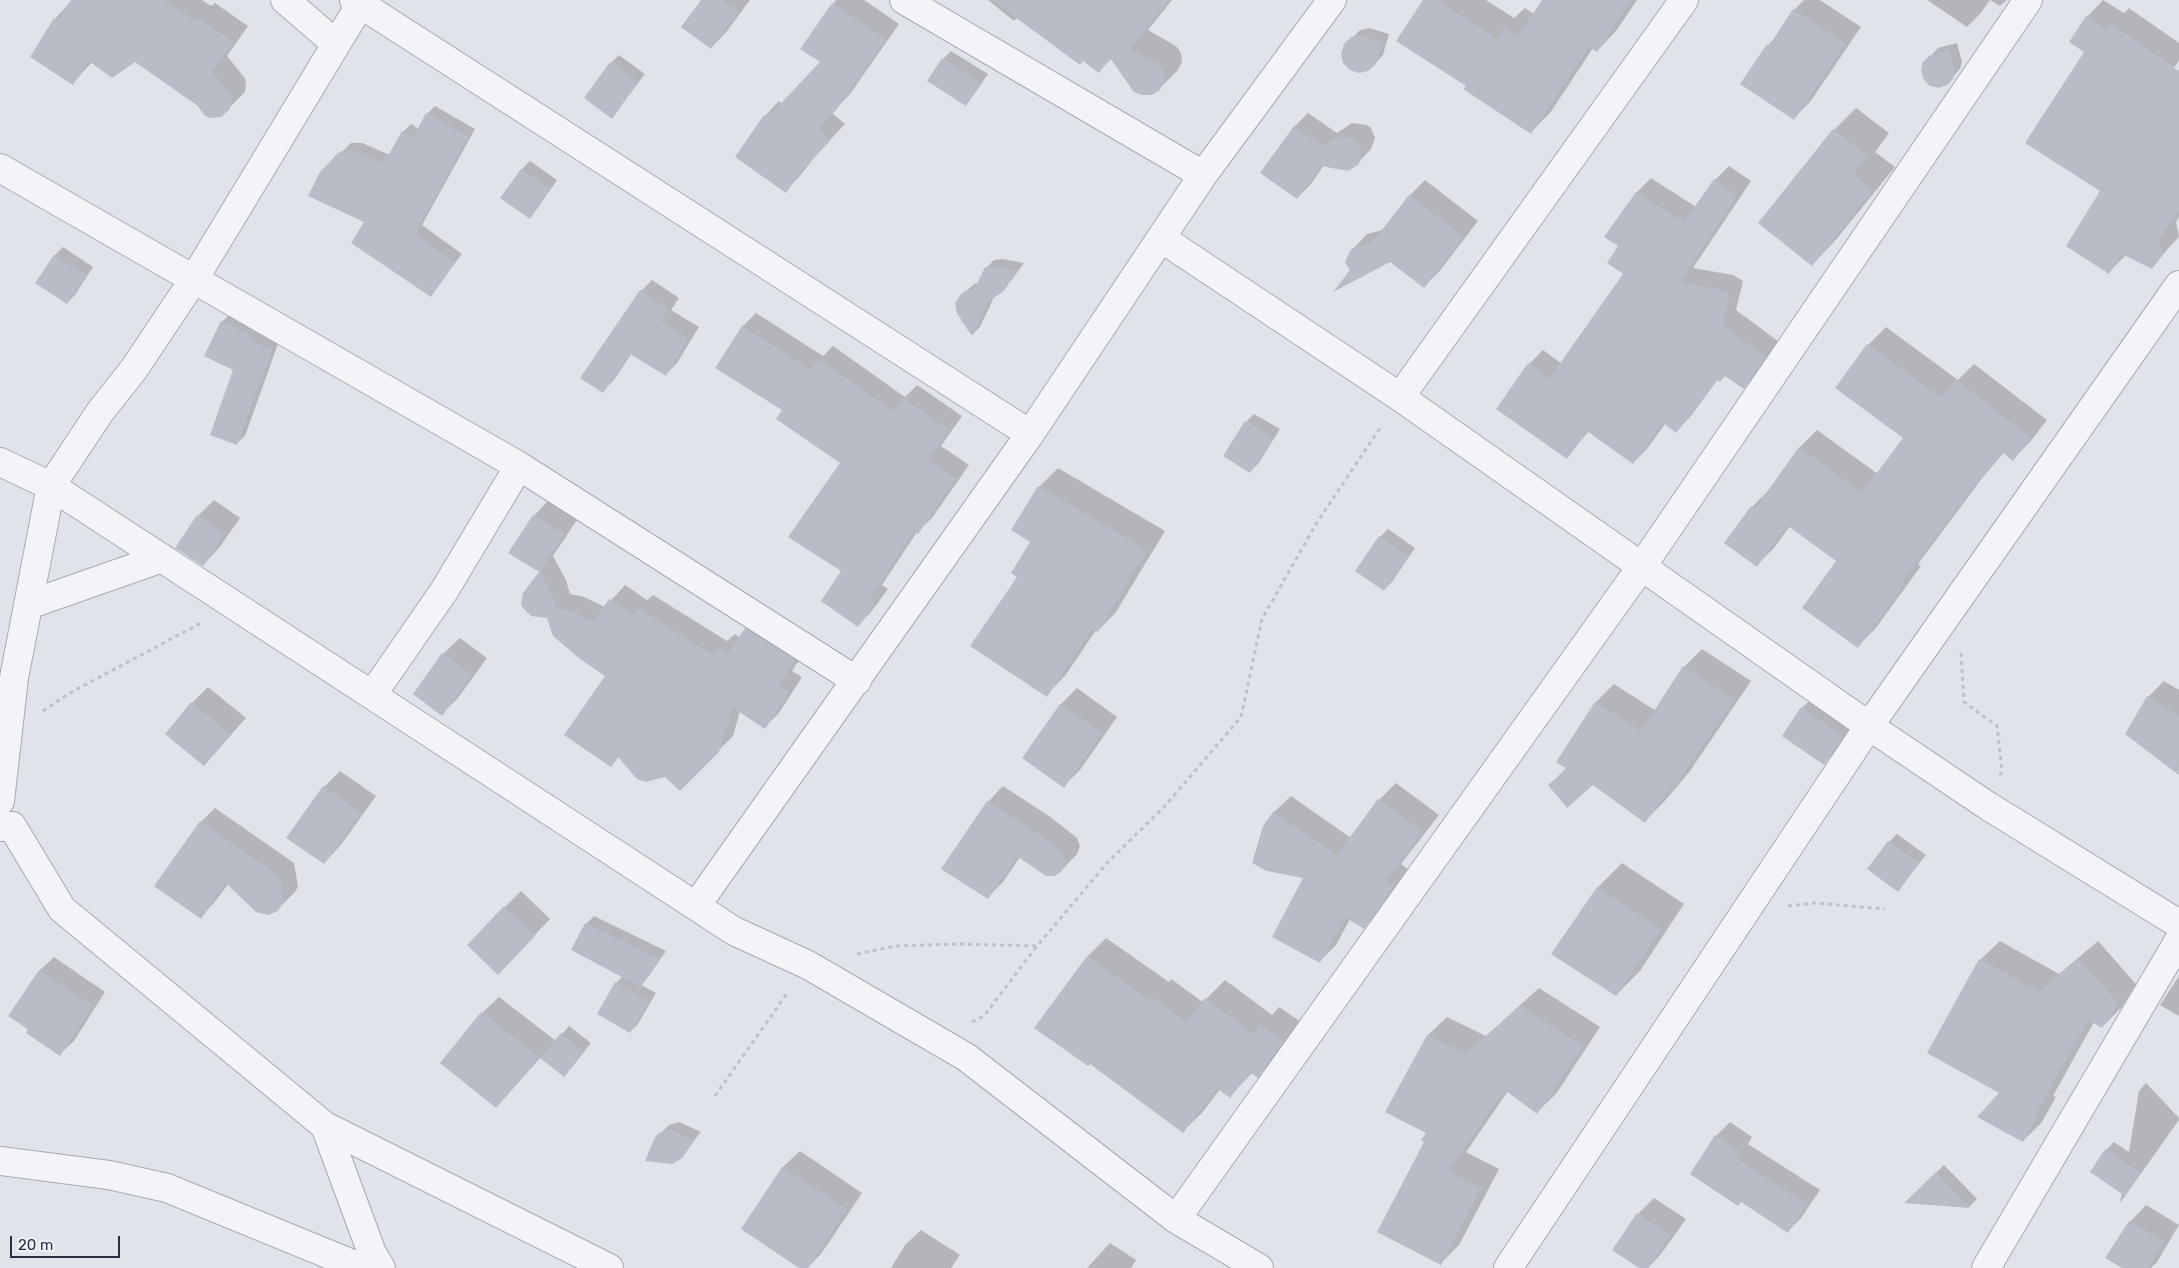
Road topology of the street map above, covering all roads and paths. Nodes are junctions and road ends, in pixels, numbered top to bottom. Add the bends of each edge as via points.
1 (285, 0) edge
2 (904, 0) edge
3 (1332, 0) edge
4 (1684, 0) edge
5 (2028, 0) edge
6 (359, 1) edge
7 (336, 44) junction
8 (0, 168) edge
9 (1203, 175) junction
10 (1161, 238) junction
11 (194, 279) junction
12 (2179, 284) edge
13 (1400, 398) junction
14 (1030, 434) junction
15 (0, 462) edge
16 (519, 466) junction
17 (51, 486) junction
18 (162, 558) junction
19 (1642, 566) junction
20 (28, 605) junction
21 (242, 610) junction
22 (1936, 631) junction
23 (7, 674) edge
24 (857, 681) junction
25 (372, 695) junction
26 (1869, 726) junction
27 (8, 734) junction
28 (0, 801) edge
29 (1988, 806) junction
30 (0, 827) edge
31 (696, 906) junction
32 (1885, 909) dead end
33 (1746, 911) junction
34 (2179, 924) edge
35 (2179, 940) edge
36 (1038, 946) junction
37 (856, 954) dead end
38 (808, 965) junction
39 (936, 1039) junction
40 (715, 1096) dead end
41 (325, 1126) junction
42 (0, 1161) edge
43 (1176, 1219) junction
44 (362, 1268) edge
45 (381, 1268) edge
46 (609, 1268) edge
47 (1259, 1268) edge
48 (1508, 1268) edge
49 (1986, 1268) edge

1 - 7 street
2 - 9 street
3 - 9 street
4 - 13 street
5 - 19 street
6 - 7 street
6 - 14 street
7 - 11 street
8 - 11 street
9 - 10 street
10 - 13 street
10 - 14 street
11 - 16 street
11 - 17 street
12 - 22 street
13 - 19 street
13 - 36 path via 1316,524 1262,619 1241,717 1165,806 1108,862
14 - 24 street
15 - 17 street
16 - 24 street
16 - 25 street via 444,591
17 - 18 street
17 - 20 street
18 - 20 street
18 - 21 street
19 - 26 street
19 - 43 street
20 - 23 street
21 - 25 street
21 - 27 path via 205,622 139,655 68,694
22 - 26 street
22 - 29 path via 1961,645 1964,702 1997,726 2002,770
23 - 27 street
24 - 31 street
25 - 31 street
26 - 29 street
26 - 33 street
27 - 28 street
29 - 34 street
30 - 41 street via 12,826 62,909
31 - 38 street via 734,931
32 - 33 path via 1815,903
33 - 48 street
35 - 49 street
36 - 37 path via 895,946
36 - 39 path via 984,1016
38 - 39 street
38 - 40 path
39 - 43 street via 966,1057
41 - 45 street via 372,1253
41 - 46 street
42 - 44 street via 109,1175 167,1188
43 - 47 street

